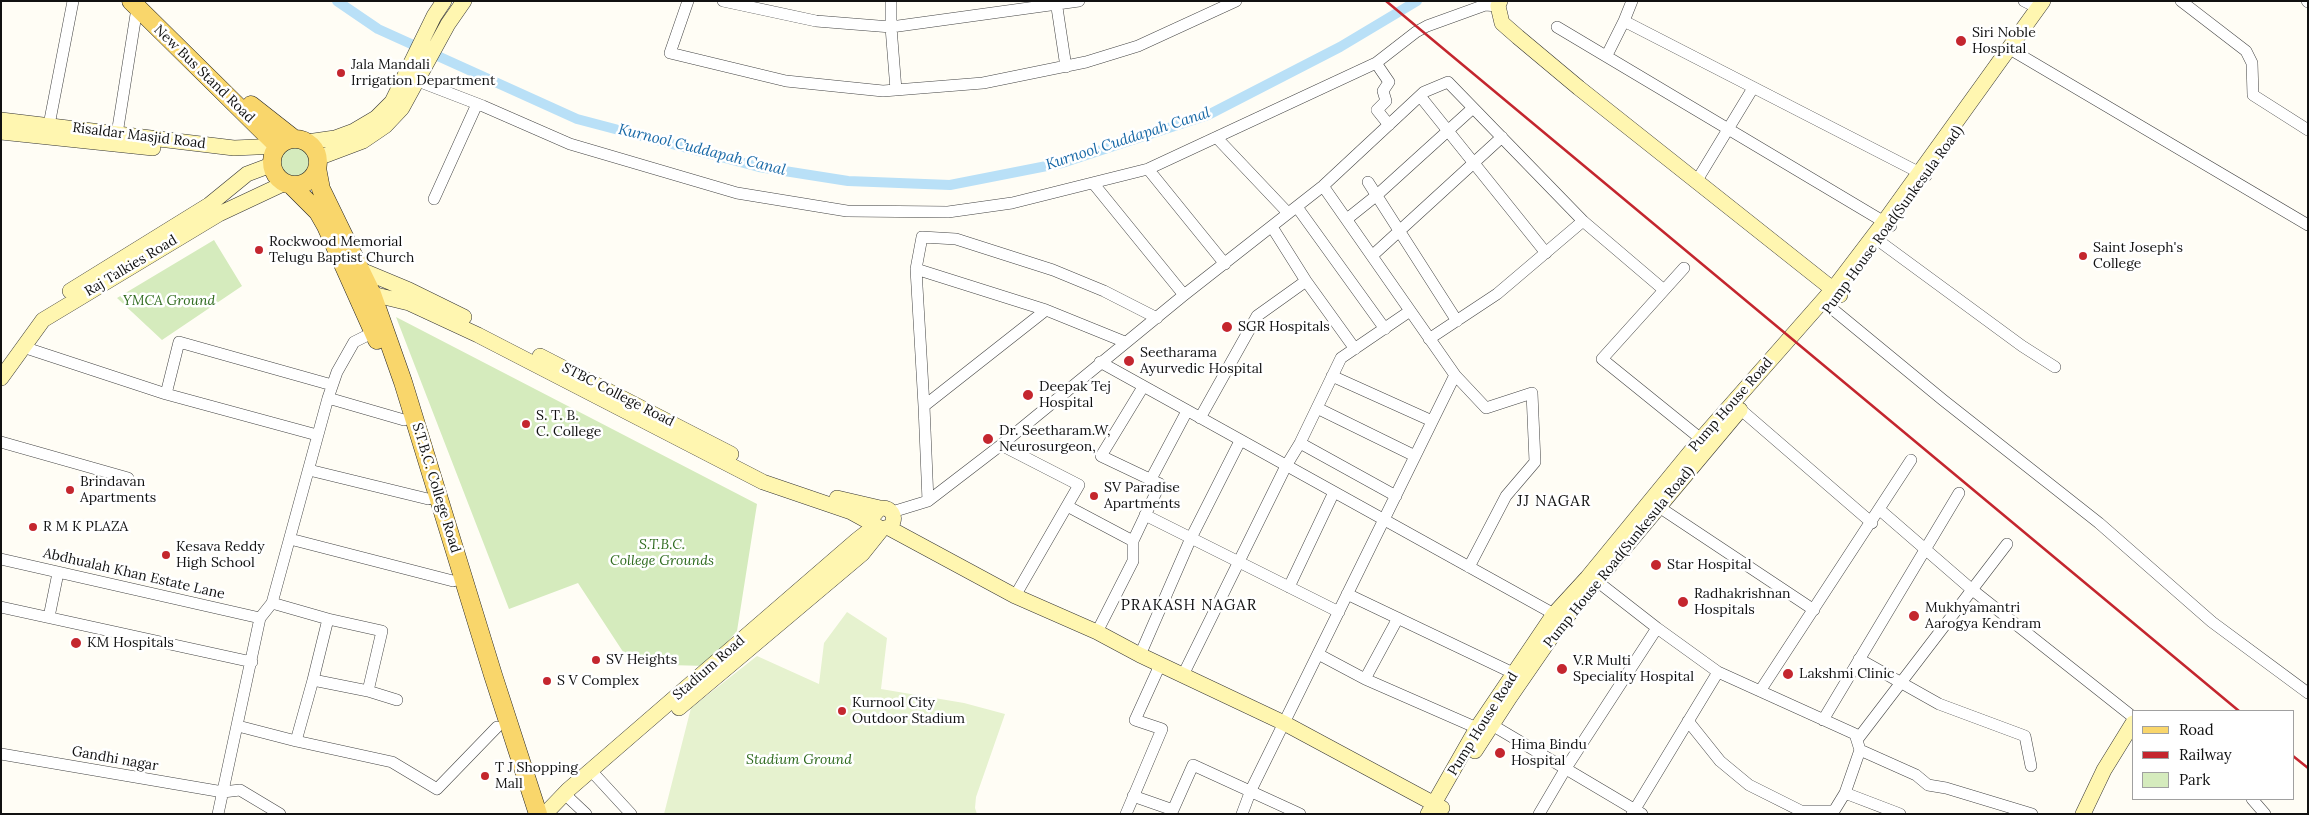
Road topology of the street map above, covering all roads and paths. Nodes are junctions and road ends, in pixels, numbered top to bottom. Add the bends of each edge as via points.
1 (73, 1) edge
2 (444, 1) edge
3 (464, 1) edge
4 (688, 1) edge
5 (723, 1) edge
6 (892, 1) edge
7 (1079, 1) edge
8 (1236, 1) edge
9 (1632, 1) edge
10 (2024, 1) edge
11 (2181, 1) edge
12 (1056, 3) edge
13 (2044, 3) edge
14 (138, 4) edge
15 (1499, 4) edge
16 (1624, 21) junction
17 (891, 27) junction
18 (1557, 27) dead end
19 (2015, 52) junction
20 (1607, 55) junction
21 (1376, 63) junction
22 (1066, 66) junction
23 (411, 79) junction
24 (1753, 88) junction
25 (896, 90) junction
26 (1420, 96) junction
27 (477, 104) junction
28 (1473, 108) junction
29 (1, 120) edge
30 (1389, 125) junction
31 (49, 126) junction
32 (1730, 128) junction
33 (2308, 130) edge
34 (1448, 131) junction
35 (1, 132) edge
36 (117, 134) junction
37 (1217, 138) junction
38 (1502, 138) junction
39 (284, 150) junction
40 (318, 163) junction
41 (1474, 163) junction
42 (1148, 169) junction
43 (1923, 175) junction
44 (1368, 182) dead end
45 (1696, 182) junction
46 (1093, 183) junction
47 (288, 184) junction
48 (1323, 186) junction
49 (1377, 195) junction
50 (434, 199) dead end
51 (1292, 210) junction
52 (1347, 219) junction
53 (1583, 220) junction
54 (1887, 224) junction
55 (2308, 225) edge
56 (1272, 227) junction
57 (1399, 229) junction
58 (1879, 242) junction
59 (1546, 253) junction
60 (1373, 255) junction
61 (1225, 264) junction
62 (1684, 268) dead end
63 (916, 269) junction
64 (361, 270) junction
65 (1306, 281) junction
66 (1664, 290) junction
67 (1836, 292) junction
68 (364, 294) junction
69 (1184, 295) junction
70 (1830, 307) junction
71 (1046, 310) junction
72 (1410, 311) junction
73 (1156, 318) junction
74 (1457, 321) junction
75 (1385, 328) junction
76 (374, 332) junction
77 (1429, 339) junction
78 (1125, 342) junction
79 (24, 347) junction
80 (1355, 348) junction
81 (1100, 362) junction
82 (1, 364) edge
83 (2055, 367) dead end
84 (1455, 375) junction
85 (1332, 376) junction
86 (1, 378) edge
87 (332, 386) junction
88 (1143, 387) junction
89 (166, 394) junction
90 (328, 398) junction
91 (924, 406) junction
92 (1317, 408) junction
93 (1740, 410) junction
94 (1187, 412) junction
95 (1200, 418) junction
96 (404, 420) junction
97 (1432, 421) junction
98 (317, 435) junction
99 (1240, 440) junction
100 (1, 442) edge
101 (1300, 443) junction
102 (1705, 443) junction
103 (1001, 445) junction
104 (1415, 456) junction
105 (1911, 460) dead end
106 (1286, 466) junction
107 (309, 470) junction
108 (128, 478) dead end
109 (1151, 479) junction
110 (1334, 492) junction
111 (1959, 493) dead end
112 (1396, 496) junction
113 (428, 499) junction
114 (928, 501) junction
115 (1067, 506) junction
116 (1659, 507) junction
117 (886, 510) junction
118 (1880, 510) junction
119 (1145, 515) junction
120 (1384, 520) junction
121 (1872, 523) junction
122 (880, 526) junction
123 (1191, 538) junction
124 (290, 539) junction
125 (1133, 541) junction
126 (2007, 544) dead end
127 (1925, 549) junction
128 (1, 559) edge
129 (1238, 562) junction
130 (1469, 567) junction
131 (58, 572) junction
132 (453, 581) junction
133 (1598, 582) junction
134 (1289, 587) junction
135 (1972, 589) junction
136 (1347, 594) junction
137 (1015, 596) junction
138 (272, 603) junction
139 (1, 607) edge
140 (1814, 610) junction
141 (1339, 612) junction
142 (1554, 614) junction
143 (49, 617) junction
144 (260, 618) junction
145 (1398, 618) junction
146 (328, 620) junction
147 (1657, 628) junction
148 (1097, 632) junction
149 (1318, 654) junction
150 (1140, 656) junction
151 (1859, 659) junction
152 (252, 662) junction
153 (1160, 665) junction
154 (1718, 672) junction
155 (1514, 673) junction
156 (1183, 675) junction
157 (1365, 679) junction
158 (313, 680) junction
159 (1901, 682) junction
160 (368, 691) junction
161 (1760, 691) junction
162 (2308, 693) edge
163 (397, 700) dead end
164 (2132, 716) edge
165 (1823, 720) junction
166 (1688, 721) junction
167 (1284, 723) junction
168 (2132, 725) edge
169 (238, 726) junction
170 (498, 727) junction
171 (1484, 727) junction
172 (296, 741) junction
173 (1858, 745) junction
174 (1, 754) edge
175 (2032, 766) dead end
176 (1566, 768) junction
177 (596, 776) junction
178 (1251, 790) junction
179 (223, 792) junction
180 (1845, 793) junction
181 (1133, 796) junction
182 (570, 799) junction
183 (2253, 800) edge
184 (1436, 810) edge
185 (1636, 812) edge
186 (1800, 812) edge
187 (218, 814) edge
188 (280, 814) edge
189 (530, 814) edge
190 (538, 814) edge
191 (545, 814) edge
192 (556, 814) edge
193 (586, 814) edge
194 (630, 814) edge
195 (1126, 814) edge
196 (1242, 814) edge
197 (1300, 814) edge
198 (1539, 814) edge
199 (1900, 814) edge
200 (2032, 814) edge
201 (2083, 814) edge
202 (2264, 814) edge

1 - 31 street
2 - 23 street via 434,16
3 - 23 street
4 - 25 street via 670,53 786,81
5 - 17 street via 816,21
6 - 17 street
7 - 12 street
8 - 22 street via 1138,46
9 - 16 street
10 - 13 street
11 - 33 street via 2246,51 2252,63 2253,95
12 - 17 street
12 - 22 street
13 - 19 street, Pump House Road(Sunkesula Road)
13 - 43 street
14 - 36 street
14 - 39 main road, New Bus Stand Road
15 - 21 street via 1486,5 1427,26
15 - 45 street via 1502,23
16 - 20 street
16 - 24 street
17 - 25 street
18 - 20 street
19 - 43 street, Pump House Road(Sunkesula Road)
19 - 55 street
20 - 32 street
21 - 30 street via 1389,82 1383,91 1386,101 1377,110
21 - 37 street
22 - 25 street via 983,83
23 - 27 street
23 - 39 street via 376,118 335,138
23 - 40 street via 402,108 385,126
24 - 32 street
24 - 43 street
26 - 28 street via 1448,82
26 - 30 street
26 - 34 street
27 - 46 street via 570,144 666,174 737,193 847,210 948,212 1012,203
27 - 50 street
28 - 34 street
28 - 38 street
29 - 31 street, Risaldar Masjid Road
30 - 48 street
31 - 36 street, Risaldar Masjid Road
32 - 45 street
32 - 54 street
34 - 41 street
34 - 49 street
35 - 39 street, Risaldar Masjid Road
36 - 39 street, Risaldar Masjid Road via 234,148
37 - 42 street
37 - 51 street
38 - 41 street
38 - 53 street
39 - 40 main road via 316,152
39 - 47 main road via 275,175
39 - 82 street, Raj Talkies Road via 247,174 209,205 49,304
40 - 47 main road via 315,174 304,183
40 - 64 main road, S.T.B.C. College Road via 321,189
41 - 57 street
41 - 59 street
42 - 46 street
42 - 61 street
43 - 54 street, Pump House Road(Sunkesula Road)
44 - 49 street
45 - 67 street
46 - 69 street
47 - 68 main road, S.T.B.C. College Road via 318,212
47 - 79 street, Raj Talkies Road via 218,214 57,310 43,320
48 - 51 street
48 - 52 street
49 - 52 street
49 - 57 street
51 - 56 street
51 - 75 street
52 - 60 street
53 - 59 street
53 - 66 street
54 - 58 street, Pump House Road(Sunkesula Road)
54 - 67 street, Pump House Road
56 - 61 street
56 - 65 street
57 - 60 street
57 - 74 street
58 - 67 street, Pump House Road(Sunkesula Road)
58 - 83 street
59 - 74 street via 1498,294
60 - 72 street
61 - 69 street
62 - 66 street
63 - 71 street
63 - 73 street via 922,237 956,239 1053,270 1104,291
63 - 91 street
64 - 68 main road, S.T.B.C. College Road
64 - 117 street, STBC College Road via 489,330 771,476 801,488
65 - 80 street
65 - 95 street via 1257,316
66 - 102 street via 1602,359
67 - 70 street, Pump House Road(Sunkesula Road)
67 - 102 street, Pump House Road
68 - 76 main road, S.T.B.C. College Road
68 - 122 street, STBC College Road via 410,303 762,482 851,512
68 - 190 main road, S.T.B.C. College Road via 403,382
69 - 73 street
70 - 93 street, Pump House Road(Sunkesula Road)
70 - 162 street via 2099,522 2212,622
71 - 78 street
71 - 91 street
72 - 75 street
72 - 77 street
73 - 78 street
74 - 77 street
75 - 80 street
76 - 87 street via 354,342
76 - 96 main road, S.T.B.C. College Road
77 - 84 street
78 - 81 street
79 - 86 street, Raj Talkies Road
79 - 89 street
80 - 85 street via 1340,358
81 - 88 street
81 - 103 street
84 - 97 street
84 - 130 street via 1486,408 1532,393 1535,462 1506,496
85 - 92 street
85 - 97 street
87 - 89 street via 179,342
87 - 90 street
88 - 94 street
88 - 109 street via 1101,456
89 - 98 street
90 - 96 street
90 - 98 street
91 - 114 street
92 - 101 street
92 - 104 street
93 - 102 street, Pump House Road(Sunkesula Road)
93 - 121 street
94 - 95 street
94 - 109 street
95 - 99 street
96 - 113 main road, S.T.B.C. College Road
97 - 104 street
98 - 107 street
99 - 106 street
99 - 123 street
100 - 108 street
101 - 106 street
101 - 112 street
102 - 116 street, Pump House Road(Sunkesula Road)
102 - 142 street, Pump House Road
103 - 114 street
103 - 115 street via 1079,485
104 - 112 street
105 - 118 street
106 - 110 street
106 - 129 street
107 - 113 street
107 - 124 street
109 - 119 street via 1160,484
110 - 120 street
110 - 134 street
111 - 127 street
112 - 120 street
113 - 132 main road, S.T.B.C. College Road
114 - 117 street
115 - 125 street
115 - 137 street
116 - 133 street, Pump House Road(Sunkesula Road)
116 - 140 street
117 - 122 street via 874,512
118 - 121 street
118 - 127 street
119 - 123 street
119 - 125 street
120 - 130 street
120 - 136 street
121 - 140 street
122 - 137 street, STBC College Road
122 - 177 street, Stadium Road via 862,554
122 - 191 street, Stadium Road via 857,540 575,784
123 - 129 street
123 - 150 street
124 - 132 street
124 - 138 street
125 - 148 street via 1133,561
126 - 135 street
127 - 135 street
127 - 151 street
128 - 131 street, Abdhualah Khan Estate Lane
129 - 134 street
129 - 156 street
130 - 142 street
131 - 143 street
131 - 144 street, Abdhualah Khan Estate Lane
132 - 170 main road, S.T.B.C. College Road
133 - 147 street
133 - 171 street, Pump House Road(Sunkesula Road) via 1560,626
134 - 141 street
135 - 159 street
135 - 164 street
136 - 141 street
136 - 145 street
137 - 148 street, STBC College Road
138 - 144 street
138 - 146 street
139 - 143 street
140 - 161 street
141 - 149 street
142 - 155 street, Pump House Road
143 - 152 street
144 - 152 street
145 - 155 street
145 - 157 street
146 - 158 street
146 - 160 street via 382,631
147 - 154 street
147 - 176 street
148 - 150 street, STBC College Road
149 - 157 street
149 - 167 street
150 - 153 street, STBC College Road
151 - 159 street
151 - 165 street
152 - 169 street
153 - 156 street, STBC College Road
153 - 181 street via 1135,720 1162,730
154 - 161 street
154 - 166 street
155 - 171 street, Pump House Road
156 - 167 street, STBC College Road
157 - 171 street
158 - 160 street
158 - 172 street
159 - 173 street
159 - 175 street via 1939,704 2025,736
160 - 163 street
161 - 165 street
165 - 173 street via 1855,734
166 - 185 street
166 - 186 street via 1720,760 1749,785
167 - 178 street
167 - 184 street, STBC College Road
168 - 201 street via 2104,770
169 - 172 street
169 - 179 street
170 - 172 street via 437,789 392,762
170 - 189 main road, S.T.B.C. College Road
171 - 176 street
171 - 184 street, Pump House Road
173 - 180 street
173 - 200 street via 1916,775 1928,785
174 - 179 street, Gandhi nagar
176 - 185 street
176 - 198 street
177 - 182 street, Stadium Road
177 - 194 street
178 - 181 street via 1193,765 1173,810
178 - 196 street
178 - 197 street
179 - 187 street
179 - 188 street, Gandhi nagar via 240,790
180 - 186 street via 1834,811
180 - 199 street
181 - 195 street
182 - 192 street, Stadium Road
182 - 193 street
183 - 202 street

